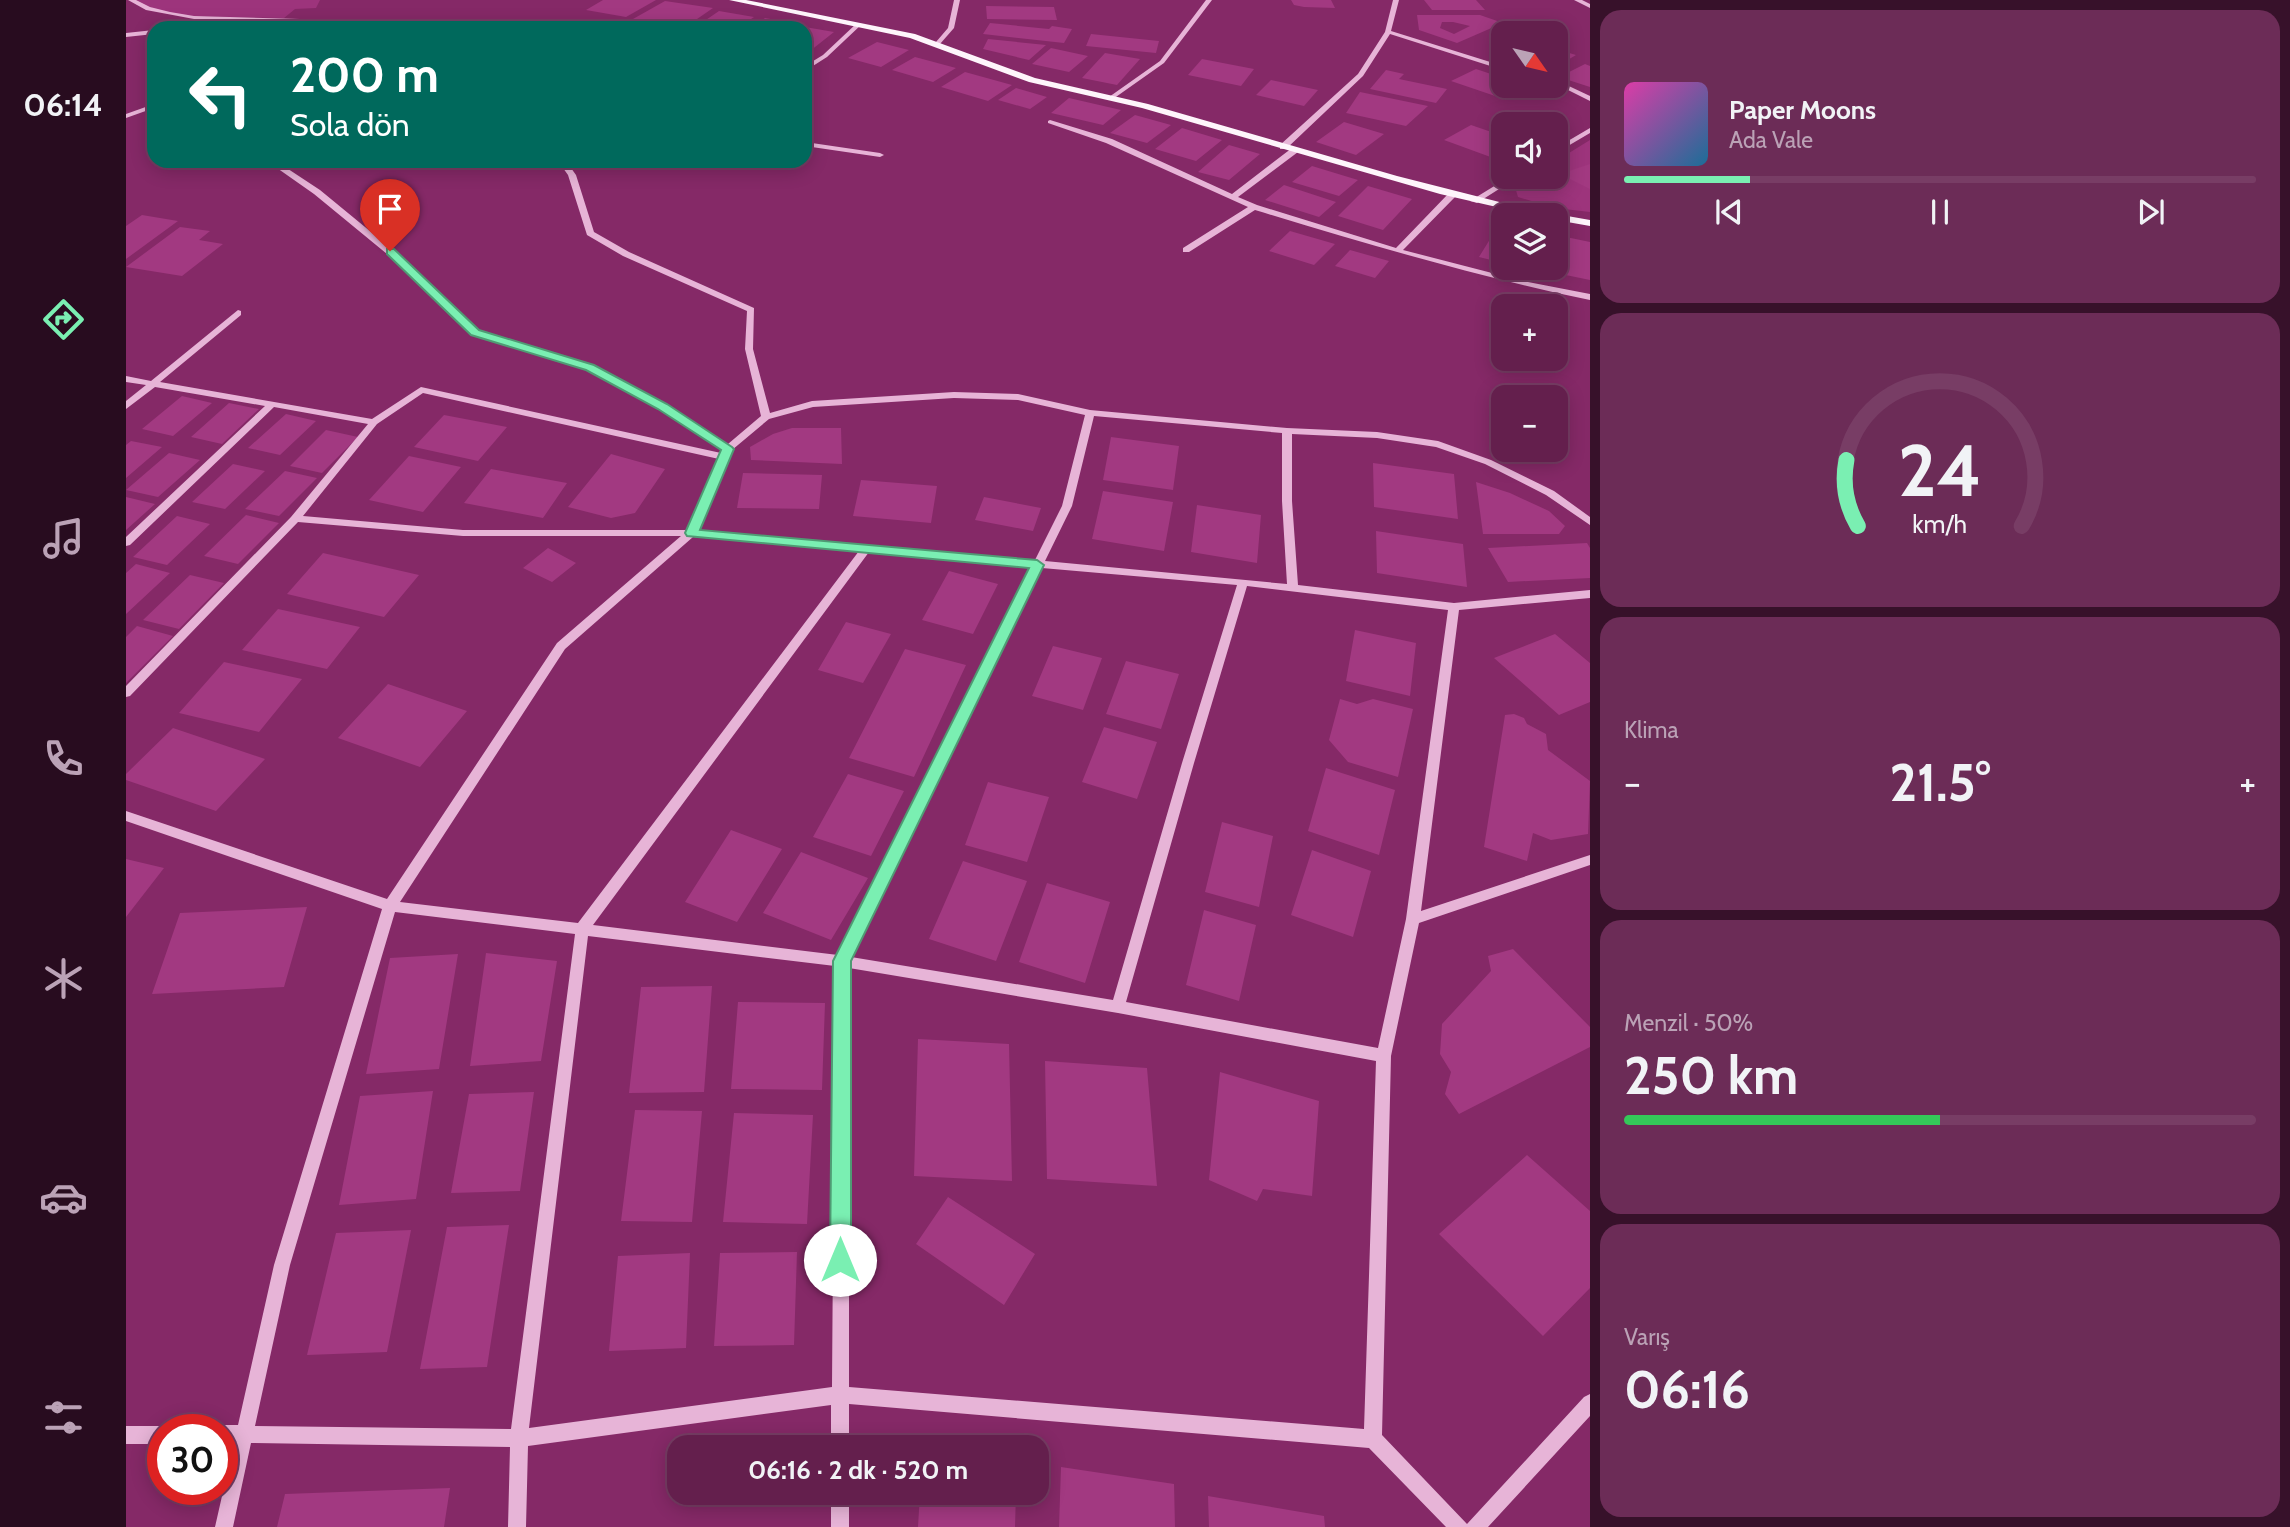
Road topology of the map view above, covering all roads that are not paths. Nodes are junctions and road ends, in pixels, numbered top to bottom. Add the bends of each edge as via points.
1 (131, 0) edge
2 (733, 0) edge
3 (957, 0) edge
4 (1209, 0) edge
5 (1396, 0) edge
6 (1577, 0) edge
7 (1590, 6) edge
8 (284, 18) junction
9 (253, 21) edge
10 (327, 21) edge
11 (859, 24) junction
12 (1388, 32) junction
13 (147, 33) edge
14 (126, 35) edge
15 (938, 43) junction
16 (812, 64) edge
17 (1491, 64) edge
18 (1568, 88) edge
19 (1111, 98) junction
20 (1590, 99) edge
21 (147, 108) edge
22 (126, 116) edge
23 (1050, 122) dead end
24 (1590, 130) edge
25 (1568, 144) edge
26 (812, 145) edge
27 (1283, 147) junction
28 (1295, 150) junction
29 (880, 155) dead end
30 (281, 168) edge
31 (567, 168) edge
32 (1494, 189) edge
33 (1452, 195) junction
34 (1233, 197) junction
35 (1475, 201) junction
36 (1491, 204) edge
37 (1254, 207) junction
38 (1568, 220) edge
39 (1590, 223) edge
40 (1186, 250) dead end
41 (1398, 251) junction
42 (1590, 297) edge
43 (238, 313) dead end
44 (126, 379) edge
45 (151, 383) junction
46 (272, 404) junction
47 (126, 405) edge
48 (1090, 413) junction
49 (765, 417) junction
50 (374, 422) junction
51 (1287, 431) junction
52 (726, 453) junction
53 (295, 519) junction
54 (1590, 522) edge
55 (691, 533) junction
56 (126, 543) edge
57 (866, 549) junction
58 (1037, 565) junction
59 (1244, 582) junction
60 (1293, 589) junction
61 (1590, 594) edge
62 (1454, 607) junction
63 (126, 693) edge
64 (126, 816) edge
65 (1590, 860) edge
66 (390, 906) junction
67 (1413, 919) junction
68 (582, 929) junction
69 (842, 961) junction
70 (1118, 1007) junction
71 (1384, 1056) junction
72 (839, 1395) junction
73 (1590, 1404) edge
74 (238, 1433) edge
75 (244, 1433) junction
76 (126, 1435) edge
77 (147, 1435) edge
78 (840, 1435) edge
79 (519, 1438) junction
80 (1373, 1439) junction
81 (840, 1505) edge
82 (224, 1527) edge
83 (517, 1527) edge
84 (840, 1527) edge
85 (1460, 1527) edge
86 (1475, 1527) edge

1 - 8 street via 149,9 188,16
2 - 11 main road
3 - 15 street via 951,28
4 - 19 street via 1162,62
5 - 12 street
6 - 7 street
8 - 9 street
8 - 10 street
11 - 15 main road
11 - 16 street
12 - 17 street
12 - 27 street via 1361,75
13 - 14 street
15 - 19 main road via 978,64
18 - 20 street
19 - 27 main road
21 - 22 street
23 - 34 street via 1109,141
24 - 25 street
26 - 29 street
27 - 28 main road
28 - 33 main road
28 - 34 street
30 - 52 street via 390,251 475,332 590,367 662,407
31 - 49 street via 590,233 751,310 749,349
32 - 35 street
33 - 35 main road
33 - 41 street
34 - 37 street
35 - 36 main road
37 - 40 street
37 - 41 street
38 - 39 main road
41 - 42 street
43 - 45 street
44 - 45 street
45 - 46 street
45 - 47 street
46 - 50 street
46 - 56 street
48 - 49 street via 1018,397 954,395 812,404
48 - 51 street
48 - 58 street via 1067,506
49 - 52 street
50 - 52 street via 421,390
50 - 53 street
51 - 54 street via 1377,435 1438,444 1488,462 1550,493
51 - 60 street
52 - 55 street
53 - 55 street via 463,533
53 - 63 street
55 - 57 street
55 - 66 street via 561,646
57 - 58 street
57 - 68 street
58 - 59 street
58 - 69 street
59 - 60 street
59 - 70 street
60 - 62 street
61 - 62 street
62 - 67 street
64 - 66 street
65 - 67 street
66 - 68 street
66 - 75 street via 282,1265
67 - 71 street
68 - 69 street
68 - 79 street
69 - 70 street
69 - 72 street
70 - 71 street
71 - 80 street
72 - 78 street
72 - 79 street
72 - 80 street
73 - 86 street
74 - 75 street
75 - 79 street
75 - 82 street
76 - 77 street
79 - 83 street
80 - 85 street
81 - 84 street

